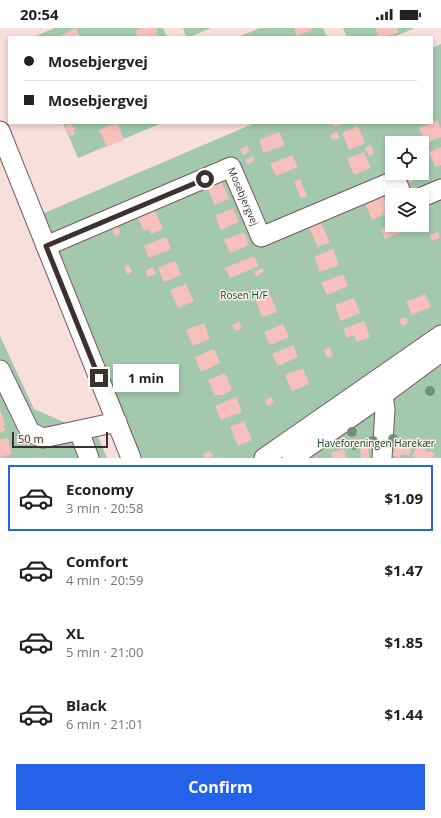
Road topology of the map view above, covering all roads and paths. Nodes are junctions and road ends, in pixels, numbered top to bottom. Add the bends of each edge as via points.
1 (0, 131) edge
2 (399, 188) edge
3 (441, 189) edge
4 (429, 194) edge
5 (46, 246) junction
6 (441, 335) edge
7 (441, 352) edge
8 (0, 370) edge
9 (380, 397) junction
10 (116, 422) junction
11 (79, 431) junction
12 (89, 458) edge
13 (131, 458) edge
14 (264, 458) edge
15 (292, 458) edge
16 (382, 458) edge

1 - 5 street
2 - 5 street, Mosebjergvej via 396,180 261,237 231,168
3 - 4 street
5 - 10 street
6 - 14 street
7 - 9 street
8 - 11 street via 30,432 43,438
9 - 15 street
9 - 16 street via 386,409
10 - 11 street
10 - 13 street
11 - 12 street

